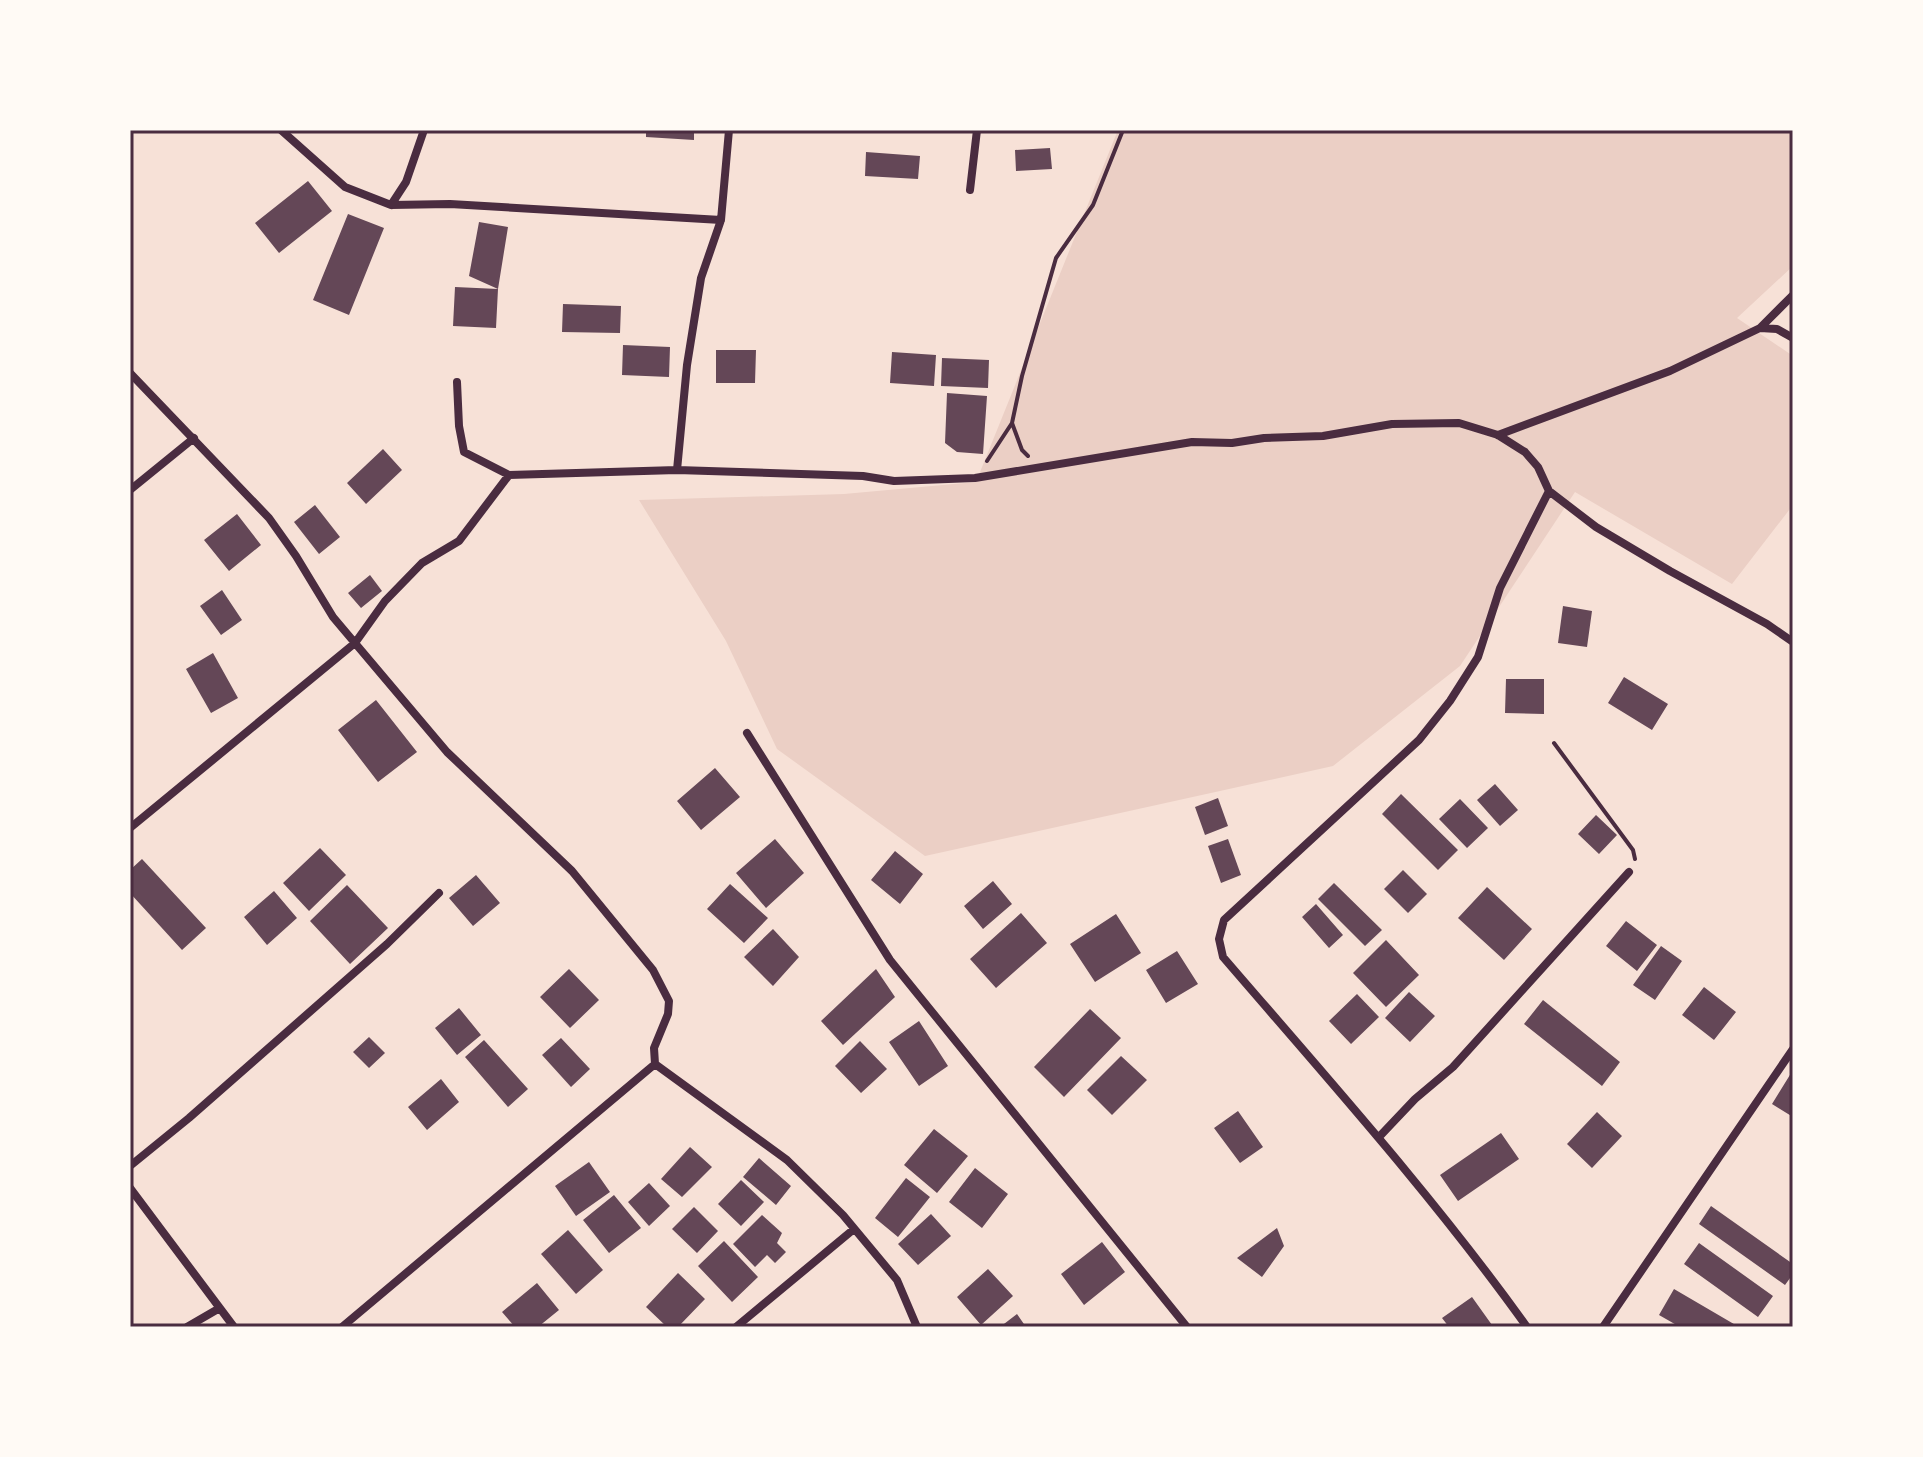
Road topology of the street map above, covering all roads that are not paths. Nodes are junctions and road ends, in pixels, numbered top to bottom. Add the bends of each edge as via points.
1 (281, 130) edge
2 (424, 130) edge
3 (729, 130) edge
4 (977, 130) edge
5 (970, 190) dead end
6 (391, 205) junction
7 (721, 220) junction
8 (1793, 295) edge
9 (1760, 328) junction
10 (1793, 338) edge
11 (130, 373) edge
12 (457, 382) dead end
13 (1498, 435) junction
14 (194, 438) junction
15 (677, 470) junction
16 (509, 475) junction
17 (130, 490) edge
18 (1549, 491) junction
19 (1793, 642) edge
20 (355, 643) junction
21 (747, 733) dead end
22 (130, 828) edge
23 (1629, 872) road end
24 (439, 893) dead end
25 (1793, 1049) edge
26 (655, 1064) junction
27 (1379, 1137) junction
28 (130, 1166) edge
29 (130, 1188) edge
30 (854, 1229) junction
31 (218, 1309) junction
32 (187, 1327) edge
33 (234, 1327) edge
34 (342, 1327) edge
35 (736, 1327) edge
36 (917, 1327) edge
37 (1187, 1327) edge
38 (1527, 1327) edge
39 (1603, 1327) edge

1 - 6 street via 345,187
2 - 6 street via 406,182
3 - 7 street
4 - 5 street
6 - 7 street
7 - 15 street via 701,278
8 - 9 street
9 - 10 street
9 - 13 street via 1670,371
11 - 14 street
12 - 16 street via 464,452
13 - 15 street via 1459,423 1392,424 1323,436 1192,442 975,478 894,481
13 - 18 street via 1525,452
14 - 17 street
14 - 20 street via 269,518
15 - 16 street
16 - 20 street via 473,526 422,563
18 - 19 street via 1596,527
18 - 27 street via 1500,588 1478,657 1450,701 1419,740 1224,920 1219,939 1223,957
20 - 22 street
20 - 26 street via 447,752 572,871 653,970 669,1001 654,1048
21 - 37 street via 890,960
23 - 27 street via 1453,1067
24 - 28 street
25 - 39 street
26 - 30 street via 787,1160
26 - 34 street
27 - 38 street
29 - 31 street
30 - 35 street
30 - 36 street via 897,1280
31 - 32 street
31 - 33 street

